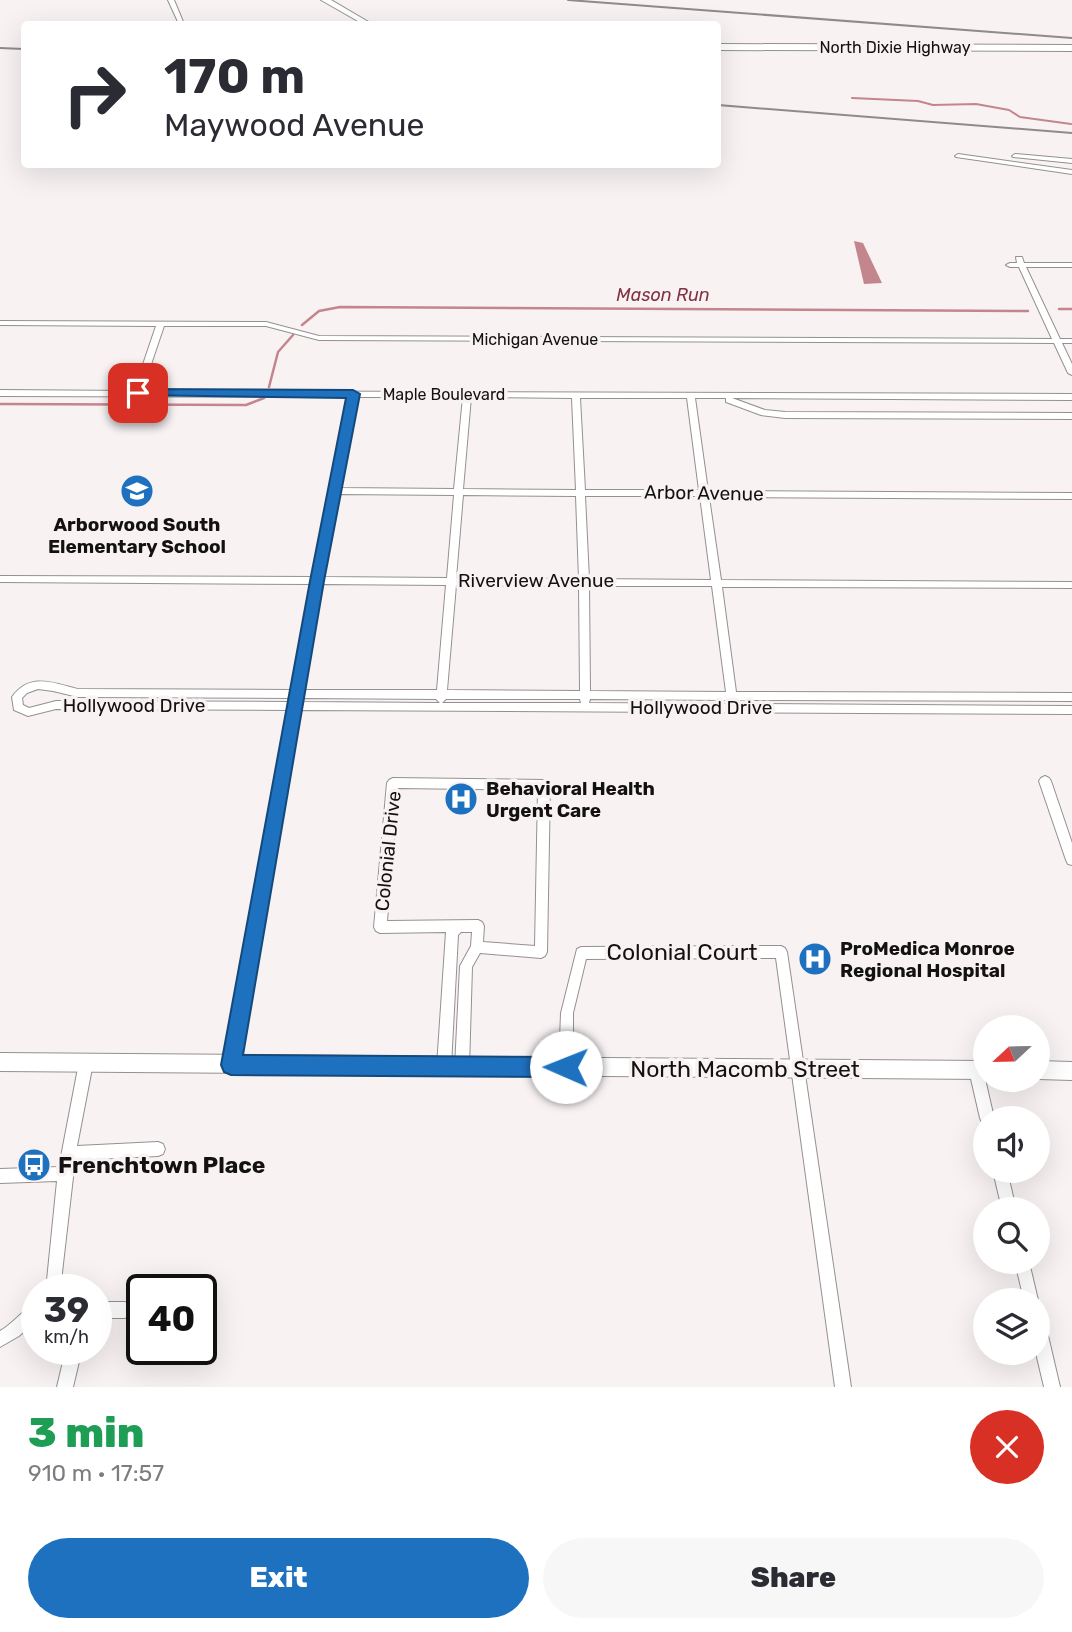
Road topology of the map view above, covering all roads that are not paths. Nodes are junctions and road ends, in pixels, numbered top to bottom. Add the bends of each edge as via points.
1 (171, 0) edge
2 (325, 0) edge
3 (181, 21) edge
4 (363, 21) edge
5 (721, 47) edge
6 (1072, 48) edge
7 (958, 154) dead end
8 (970, 155) junction
9 (1072, 161) edge
10 (1068, 171) edge
11 (1072, 184) edge
12 (1021, 262) junction
13 (1010, 265) dead end
14 (1072, 265) edge
15 (0, 323) edge
16 (161, 324) junction
17 (1058, 341) junction
18 (1072, 341) edge
19 (1072, 373) edge
20 (0, 393) edge
21 (138, 393) junction
22 (353, 394) junction
23 (467, 395) junction
24 (576, 396) junction
25 (691, 396) junction
26 (719, 396) junction
27 (757, 397) junction
28 (1072, 397) edge
29 (935, 398) junction
30 (764, 413) junction
31 (942, 415) junction
32 (1072, 416) edge
33 (460, 489) junction
34 (335, 491) junction
35 (580, 492) junction
36 (703, 494) junction
37 (1072, 495) edge
38 (0, 579) edge
39 (450, 580) junction
40 (584, 580) junction
41 (317, 581) junction
42 (715, 582) junction
43 (1072, 585) edge
44 (585, 694) junction
45 (731, 694) junction
46 (1072, 697) edge
47 (297, 699) junction
48 (441, 700) junction
49 (584, 707) junction
50 (732, 707) junction
51 (1072, 710) edge
52 (1045, 781) dead end
53 (1072, 860) edge
54 (459, 926) junction
55 (477, 947) junction
56 (0, 1062) edge
57 (86, 1063) junction
58 (231, 1065) junction
59 (453, 1067) junction
60 (566, 1067) junction
61 (799, 1069) junction
62 (973, 1070) edge
63 (1050, 1070) edge
64 (1072, 1071) edge
65 (158, 1149) dead end
66 (69, 1153) junction
67 (65, 1174) junction
68 (0, 1176) edge
69 (55, 1274) edge
70 (112, 1310) edge
71 (125, 1310) dead end
72 (21, 1325) edge
73 (0, 1339) edge
74 (70, 1365) edge
75 (1047, 1365) edge
76 (65, 1387) edge
77 (843, 1387) edge
78 (1052, 1387) edge

1 - 3 street
2 - 4 main road
5 - 6 main road, North Dixie Highway
7 - 8 street
8 - 9 street
8 - 10 street
10 - 11 street
12 - 13 street
12 - 14 street
12 - 17 street
15 - 16 street, Michigan Avenue
16 - 17 street, Michigan Avenue via 265,324 319,338
16 - 21 street
17 - 18 street, Michigan Avenue
17 - 19 street
20 - 21 street, Maple Boulevard
21 - 22 street, Maple Boulevard
22 - 23 street, Maple Boulevard
22 - 34 street
23 - 24 street, Maple Boulevard
23 - 33 street
24 - 25 street, Maple Boulevard
24 - 35 street
25 - 26 street, Maple Boulevard
25 - 36 street
26 - 27 street, Maple Boulevard
26 - 30 street, Maple Boulevard
27 - 29 street, Maple Boulevard
27 - 30 street
28 - 29 street, Maple Boulevard
29 - 31 street
30 - 31 street, Maple Boulevard
31 - 32 street, Maple Boulevard
33 - 34 street, Arbor Avenue
33 - 35 street, Arbor Avenue
33 - 39 street
34 - 41 street
35 - 36 street, Arbor Avenue
35 - 40 street
36 - 37 street, Arbor Avenue
36 - 42 street
38 - 41 street, Riverview Avenue
39 - 40 street, Riverview Avenue
39 - 41 street, Riverview Avenue
39 - 48 street
40 - 42 street, Riverview Avenue
40 - 44 street
41 - 47 street
42 - 43 street, Riverview Avenue
42 - 45 street
44 - 45 street, Hollywood Drive
44 - 48 street, Hollywood Drive
44 - 49 street
45 - 46 street, Hollywood Drive
45 - 50 street
47 - 47 street, Hollywood Drive via 78,693 37,683 17,697 18,707 28,712 56,705
47 - 48 street, Hollywood Drive
47 - 58 street
48 - 49 street, Hollywood Drive
49 - 50 street, Hollywood Drive
50 - 51 street, Hollywood Drive
52 - 53 street
54 - 55 street via 478,926
54 - 55 street, Colonial Drive via 380,927 393,783 544,785 541,952
54 - 59 street via 452,932
55 - 59 street via 466,966
56 - 57 street, North Macomb Street
57 - 58 street, North Macomb Street
57 - 66 street
58 - 59 street, North Macomb Street
59 - 60 street, North Macomb Street
60 - 61 street, North Macomb Street
60 - 61 street, Colonial Court via 567,1013 582,953 781,952
61 - 62 street, North Macomb Street
61 - 77 street
63 - 64 street
65 - 66 street
66 - 67 street
67 - 68 street
67 - 69 street
70 - 71 street
72 - 73 street
74 - 76 street
75 - 78 street

